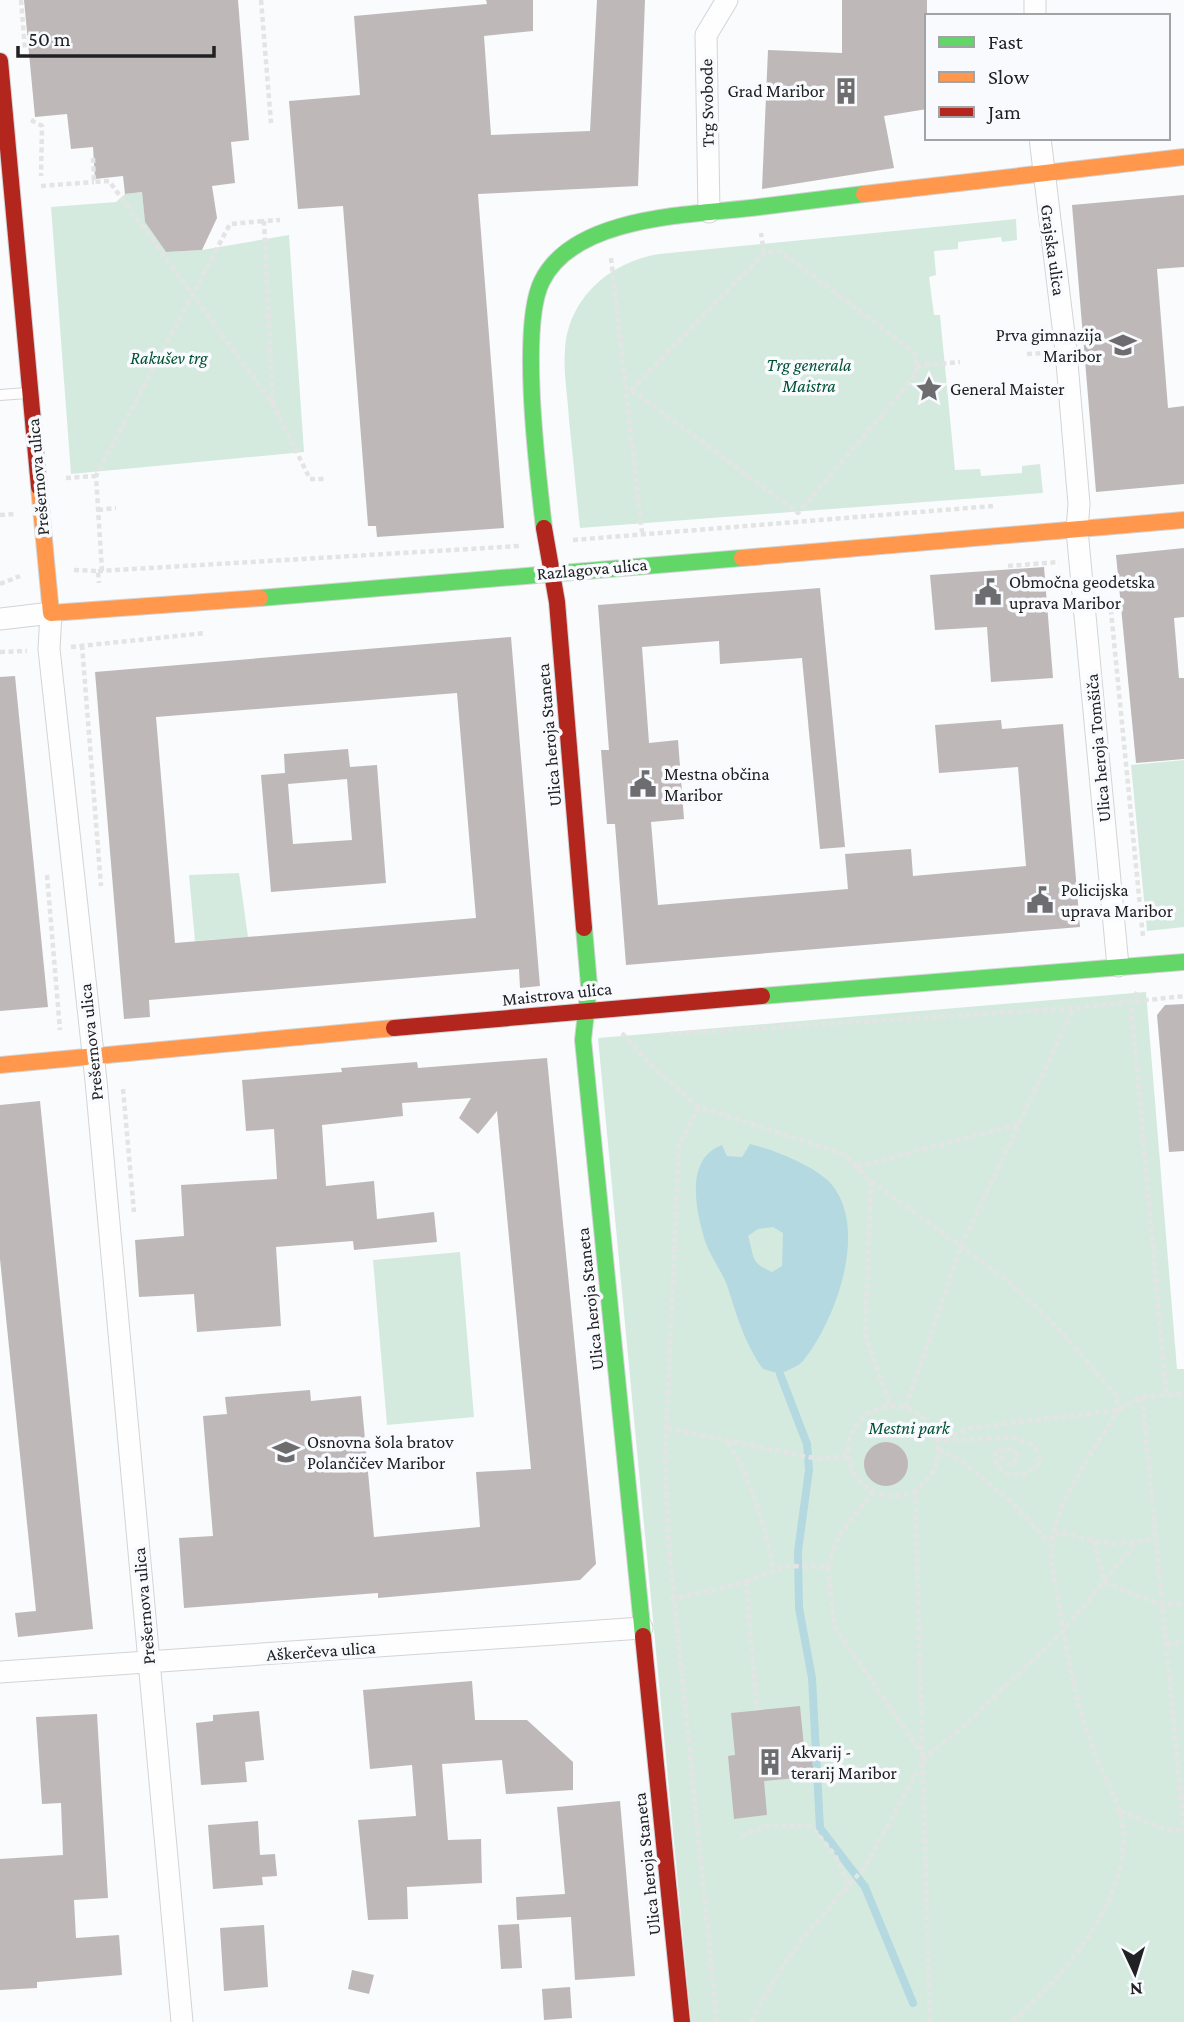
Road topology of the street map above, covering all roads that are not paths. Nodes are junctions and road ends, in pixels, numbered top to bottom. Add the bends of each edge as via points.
1 (727, 0) edge
2 (0, 61) edge
3 (1040, 140) edge
4 (1184, 158) edge
5 (1043, 170) junction
6 (709, 212) junction
7 (30, 393) junction
8 (0, 395) edge
9 (1184, 520) edge
10 (1077, 530) junction
11 (548, 574) junction
12 (51, 613) junction
13 (0, 619) edge
14 (1184, 962) edge
15 (1118, 966) junction
16 (589, 1011) junction
17 (93, 1057) junction
18 (0, 1065) edge
19 (642, 1628) junction
20 (150, 1663) junction
21 (0, 1672) edge
22 (182, 2022) edge
23 (682, 2022) edge

1 - 6 street, Trg Svobode via 706,35
2 - 7 street, Prešernova ulica
3 - 5 street, Grajska ulica
4 - 5 street
5 - 6 street
5 - 10 street, Grajska ulica via 1066,351 1079,504
6 - 11 street via 669,215 608,230 554,265 541,282 533,305 531,368
7 - 8 lane
7 - 12 street, Prešernova ulica
9 - 10 street, Razlagova ulica
10 - 11 street, Razlagova ulica
10 - 15 street, Ulica heroja Tomšiča
11 - 12 street, Razlagova ulica
11 - 16 street, Ulica heroja Staneta via 557,601
12 - 13 street, Razlagova ulica
12 - 17 street, Prešernova ulica via 48,649
14 - 15 street, Maistrova ulica
15 - 16 street, Maistrova ulica
16 - 17 street, Maistrova ulica
16 - 19 street, Ulica heroja Staneta via 583,1040
17 - 18 street, Maistrova ulica
17 - 20 street, Prešernova ulica
19 - 20 street, Aškerčeva ulica
19 - 23 street, Ulica heroja Staneta
20 - 21 street, Aškerčeva ulica
20 - 22 street, Prešernova ulica

